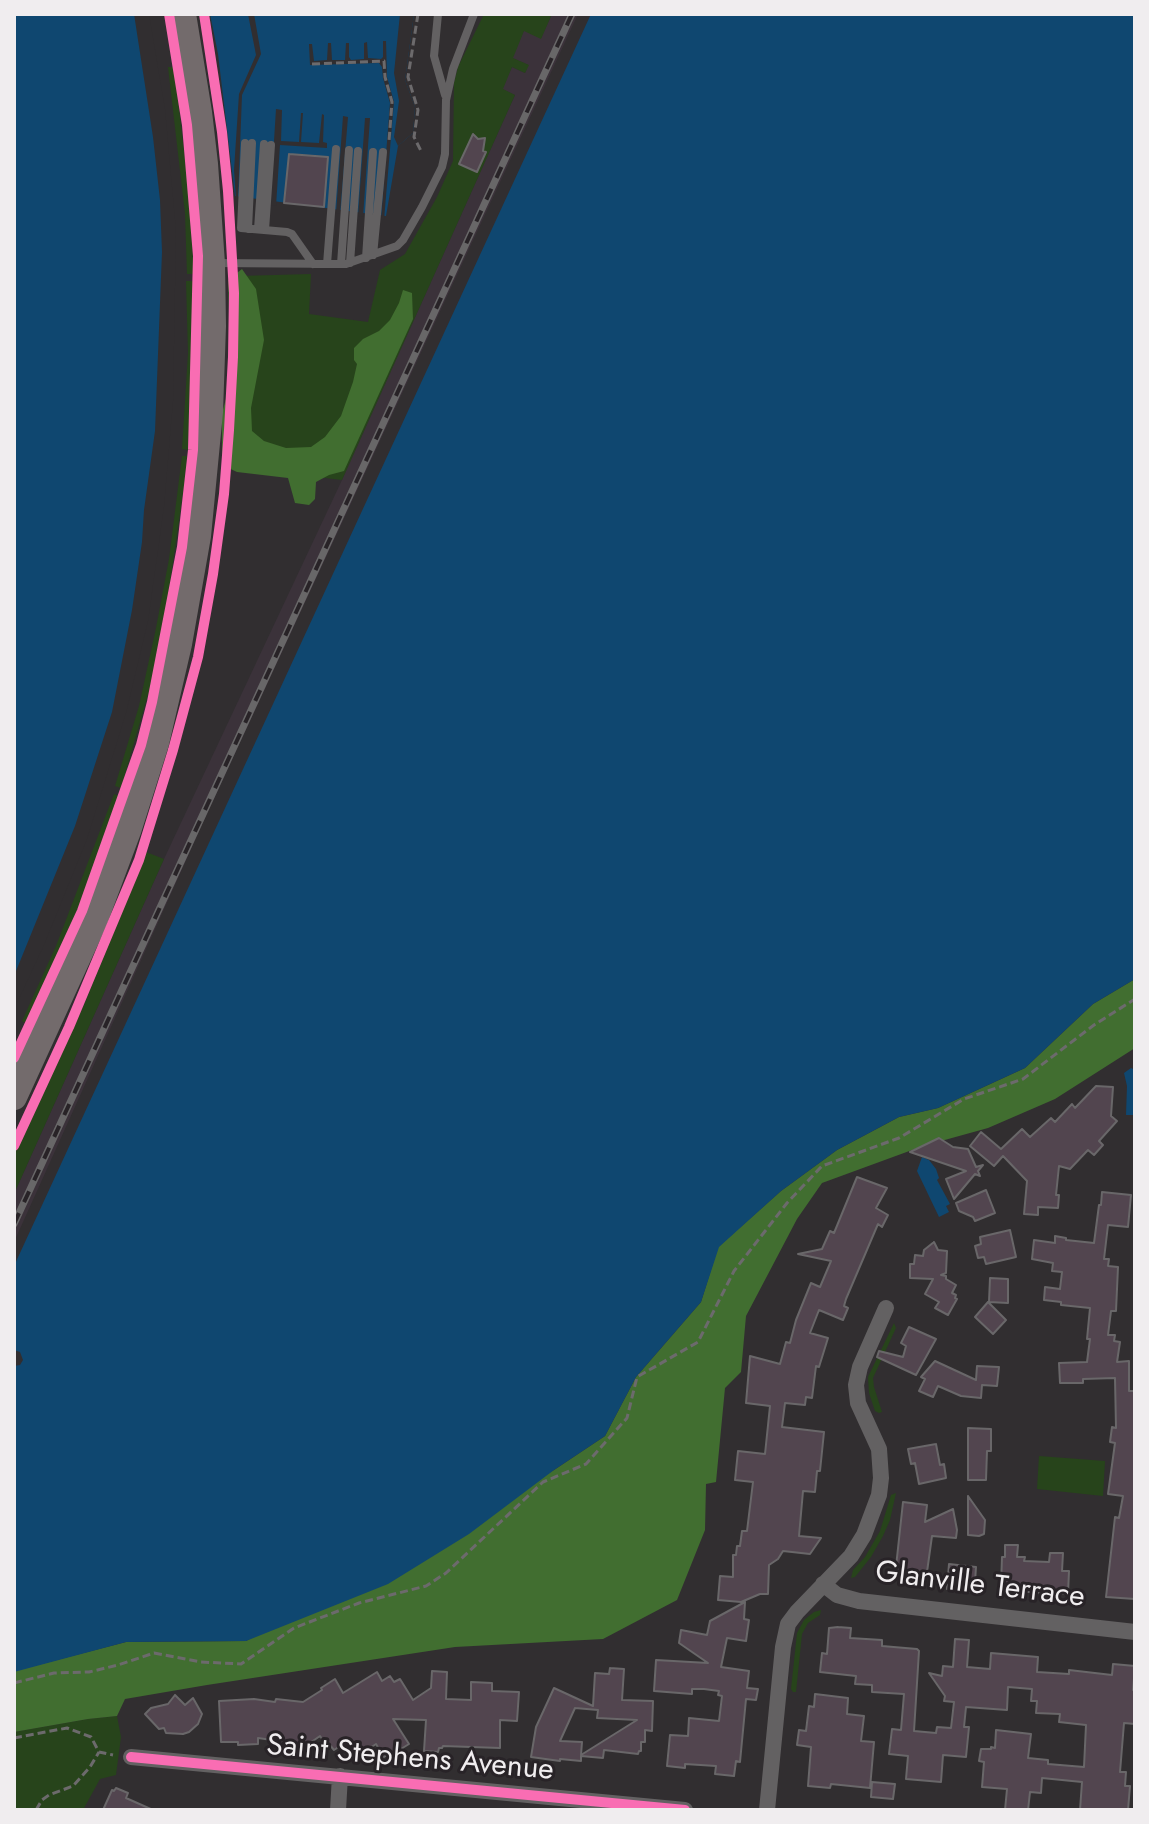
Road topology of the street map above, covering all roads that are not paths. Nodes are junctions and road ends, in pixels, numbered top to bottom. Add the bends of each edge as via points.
1 (183, 14) edge
2 (438, 14) edge
3 (474, 14) edge
4 (446, 100) junction
5 (249, 143) dead end
6 (267, 144) dead end
7 (336, 149) dead end
8 (354, 150) dead end
9 (381, 151) road end
10 (253, 229) junction
11 (370, 256) junction
12 (212, 264) junction
13 (313, 264) junction
14 (327, 264) junction
15 (346, 264) junction
16 (14, 1097) edge
17 (886, 1308) dead end
18 (823, 1584) junction
19 (1135, 1632) edge
20 (131, 1757) dead end
21 (340, 1776) junction
22 (338, 1810) edge
23 (685, 1810) edge
24 (767, 1810) edge

1 - 12 main road via 199,112
2 - 4 lane via 434,56
3 - 4 lane
4 - 11 lane via 442,167 403,240
5 - 10 lane
6 - 10 lane
7 - 14 lane
8 - 15 lane
9 - 11 lane
10 - 13 lane via 292,234
11 - 15 lane
12 - 13 lane
12 - 16 main road via 211,383 198,536 156,743 94,922
13 - 14 lane
14 - 15 lane
17 - 18 street via 856,1385 858,1403 879,1449 879,1495 857,1546
18 - 19 street, Glanville Terrace via 859,1601
18 - 24 street via 786,1631
20 - 21 street, Saint Stephens Avenue
21 - 22 street
21 - 23 street, Saint Stephens Avenue

